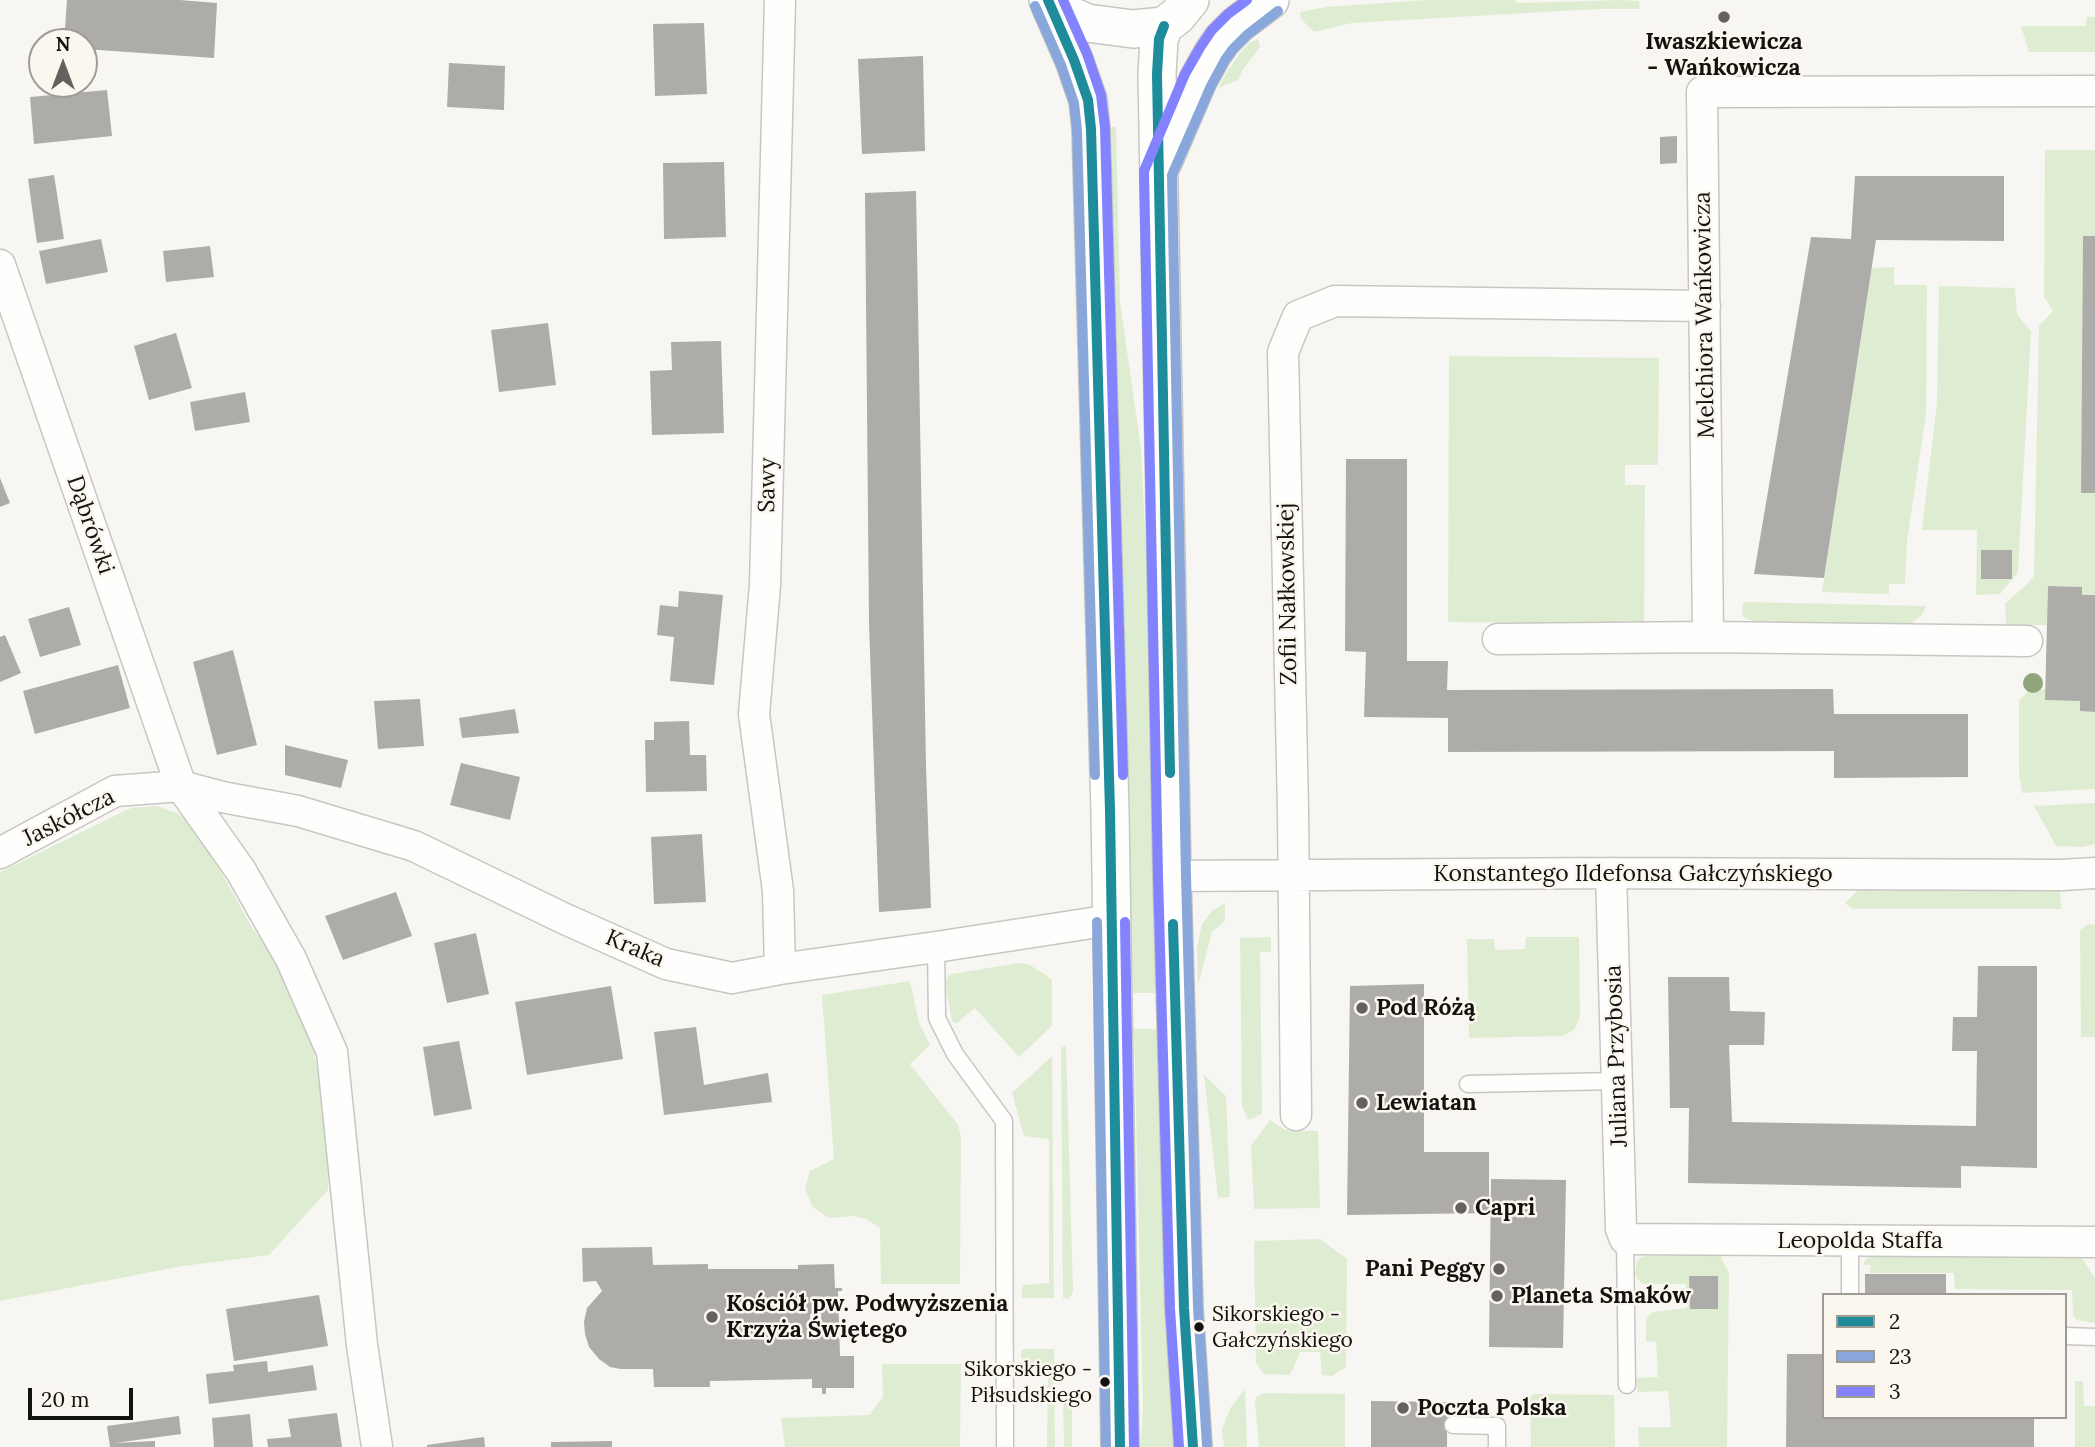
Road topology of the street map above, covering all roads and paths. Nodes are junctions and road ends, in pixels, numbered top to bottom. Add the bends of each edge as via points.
1 (780, 0) edge
2 (1270, 0) edge
3 (1041, 2) edge
4 (1187, 7) edge
5 (2095, 91) edge
6 (1158, 172) junction
7 (0, 265) edge
8 (1705, 306) junction
9 (1708, 637) junction
10 (1497, 639) dead end
11 (2014, 641) dead end
12 (181, 786) junction
13 (0, 853) edge
14 (1611, 873) junction
15 (2095, 873) edge
16 (1293, 874) junction
17 (1172, 876) junction
18 (1111, 920) junction
19 (936, 947) junction
20 (780, 969) junction
21 (1617, 1081) junction
22 (1468, 1084) dead end
23 (1296, 1115) dead end
24 (1625, 1239) junction
25 (1850, 1241) junction
26 (2095, 1242) edge
27 (1850, 1293) edge
28 (2067, 1336) edge
29 (2095, 1337) edge
30 (1627, 1385) dead end
31 (1453, 1425) dead end
32 (377, 1447) edge
33 (1005, 1447) edge
34 (1120, 1447) edge
35 (1193, 1447) edge
36 (1497, 1447) edge

1 - 20 street, Sawy via 765,585 754,714 778,891
2 - 6 street via 1238,24 1213,53
3 - 4 street via 1087,23 1133,29
3 - 18 street via 1074,60 1088,100 1091,129
4 - 6 street via 1159,39
5 - 8 street, Melchiora Wańkowicza via 1702,92
6 - 17 street
7 - 12 street, Dąbrówki
8 - 9 street, Melchiora Wańkowicza
8 - 16 street, Zofii Nałkowskiej via 1335,300 1297,316 1283,352
9 - 10 street
9 - 11 street
12 - 13 street, Jaskółcza via 115,791
12 - 20 street, Kraka via 298,811 414,846 666,964 732,978
12 - 32 street, Dąbrówki via 241,872 291,959 332,1052
14 - 15 street, Konstantego Ildefonsa Gałczyńskiego
14 - 16 street, Konstantego Ildefonsa Gałczyńskiego
14 - 21 street, Juliana Przybosia
16 - 17 street, Konstantego Ildefonsa Gałczyńskiego
16 - 23 street, Zofii Nałkowskiej
17 - 35 street
18 - 19 street, Kraka
18 - 34 street
19 - 20 street, Kraka
19 - 33 lane via 937,1018 955,1054 1004,1121
21 - 22 lane
21 - 24 street, Juliana Przybosia
24 - 25 street, Leopolda Staffa
24 - 30 lane
25 - 26 street, Leopolda Staffa
25 - 27 lane
28 - 29 lane
31 - 36 lane via 1497,1426

